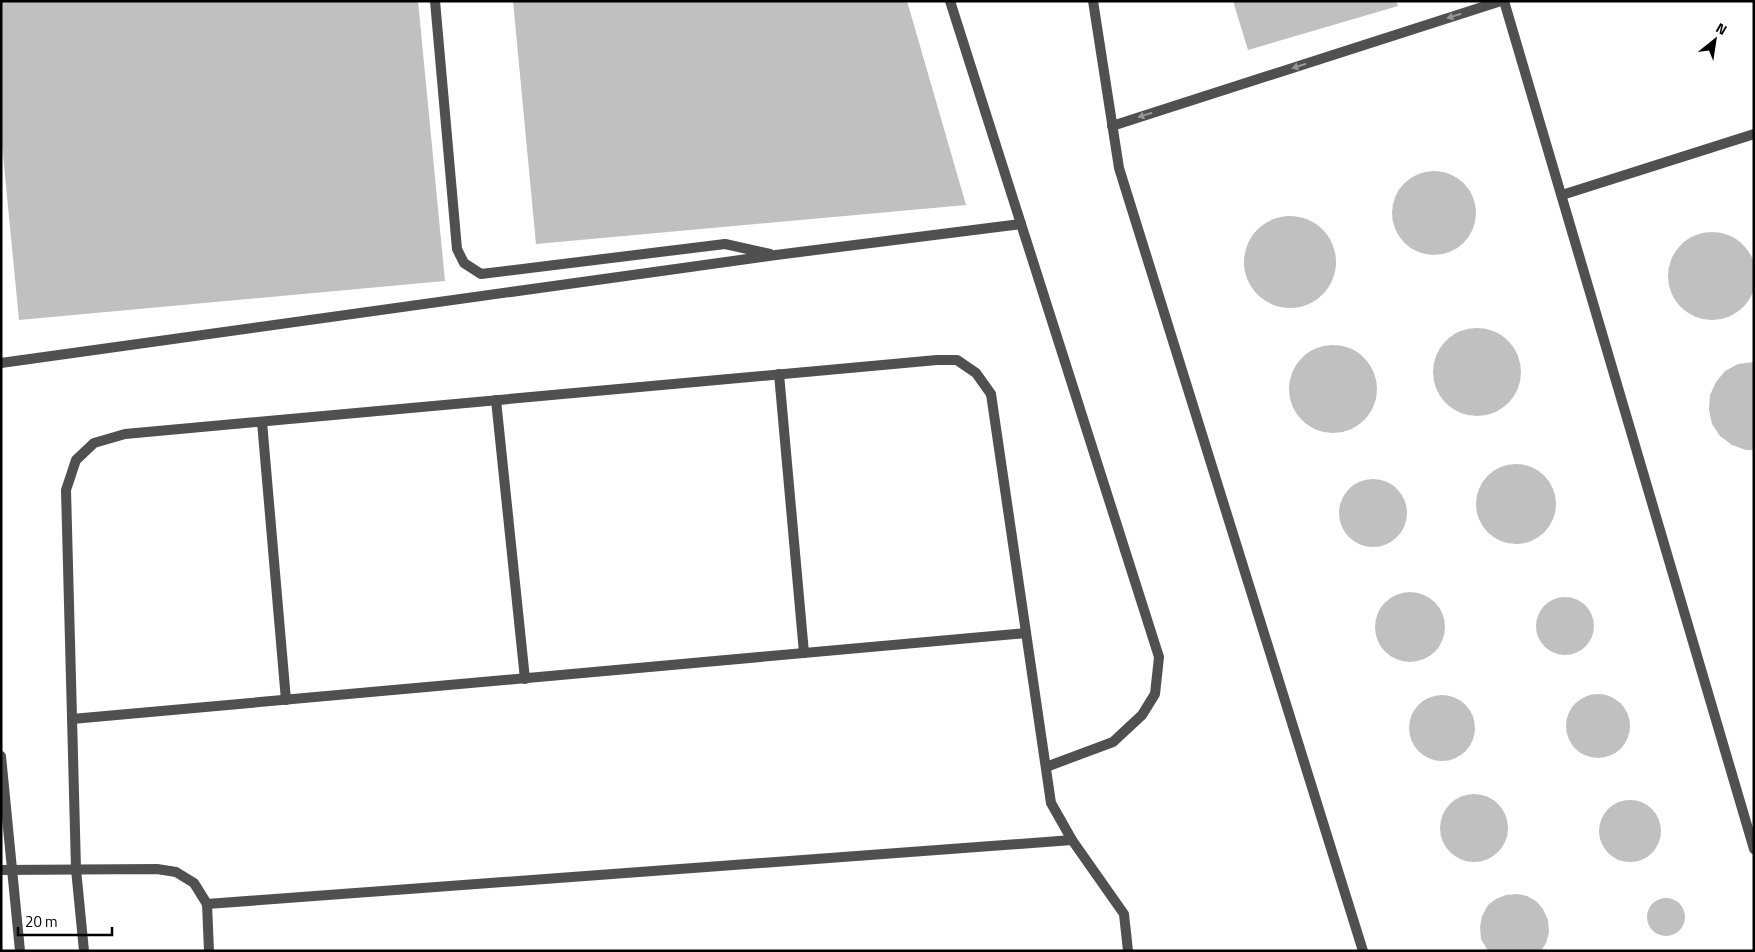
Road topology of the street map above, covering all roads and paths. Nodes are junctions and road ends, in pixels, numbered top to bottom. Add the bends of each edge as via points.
1 (435, 1) edge
2 (950, 1) edge
3 (1093, 1) edge
4 (1501, 1) edge
5 (1504, 1) edge
6 (1112, 126) junction
7 (1754, 134) edge
8 (1562, 195) junction
9 (1021, 224) junction
10 (776, 256) junction
11 (1, 362) edge
12 (780, 374) junction
13 (496, 400) junction
14 (262, 422) junction
15 (1026, 633) junction
16 (804, 653) junction
17 (525, 679) junction
18 (286, 700) junction
19 (72, 720) junction
20 (1, 756) edge
21 (1046, 767) junction
22 (1072, 840) junction
23 (1754, 848) edge
24 (12, 869) junction
25 (76, 869) junction
26 (1, 870) edge
27 (207, 904) junction
28 (20, 951) edge
29 (84, 951) edge
30 (209, 951) edge
31 (1128, 951) edge
32 (1363, 951) edge

1 - 10 lane via 457,249 464,263 481,274 724,244
2 - 9 lane
3 - 6 lane
4 -> 6 lane
5 - 8 lane
6 - 32 lane via 1118,168
7 - 8 lane
8 - 23 lane
9 - 10 lane
9 - 21 lane via 1158,657 1155,694 1142,715 1113,742
10 - 11 lane
12 - 13 lane
12 - 15 lane via 937,360 957,360 976,373 991,394
12 - 16 lane
13 - 14 lane
13 - 17 lane
14 - 18 lane
14 - 19 lane via 125,434 94,443 76,460 66,490
15 - 16 lane
15 - 21 lane
16 - 17 lane
17 - 18 lane
18 - 19 lane
19 - 25 lane
20 - 24 lane
21 - 22 lane via 1051,803
22 - 27 lane
22 - 31 lane via 1124,914
24 - 25 lane
24 - 26 lane
24 - 28 lane
25 - 27 lane via 176,872 194,883
25 - 29 lane
27 - 30 lane

